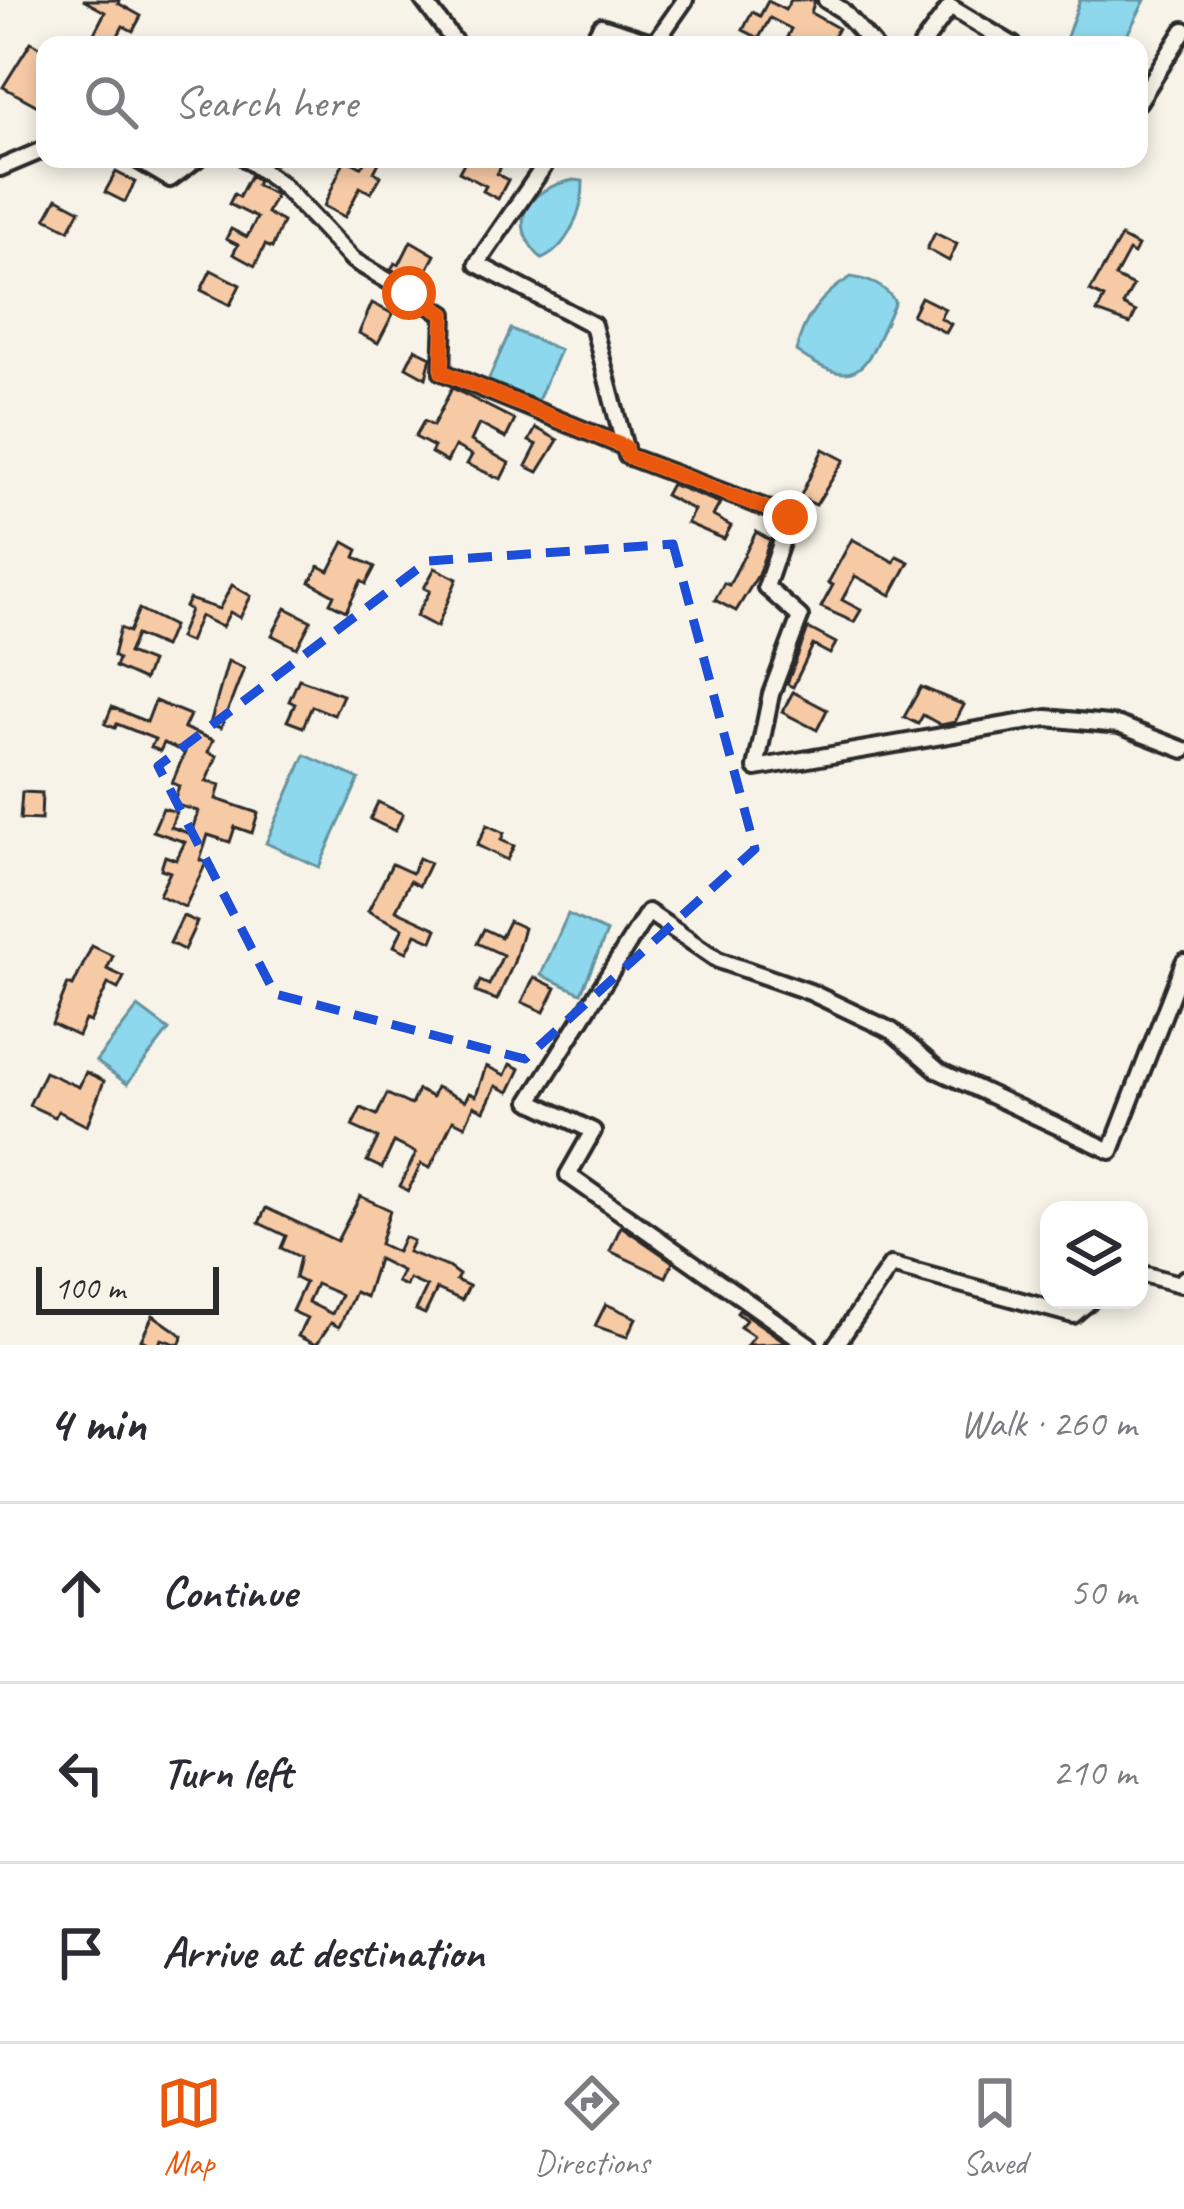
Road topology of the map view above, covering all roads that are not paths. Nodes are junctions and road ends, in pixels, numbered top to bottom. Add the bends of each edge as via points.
1 (423, 0) edge
2 (685, 0) edge
3 (826, 0) edge
4 (1184, 30) edge
5 (450, 36) edge
6 (595, 36) edge
7 (633, 36) edge
8 (660, 36) edge
9 (865, 36) edge
10 (929, 36) edge
11 (998, 36) edge
12 (1148, 87) edge
13 (36, 153) edge
14 (0, 168) edge
15 (151, 168) edge
16 (184, 168) edge
17 (258, 168) edge
18 (543, 168) edge
19 (625, 447) junction
20 (1184, 749) edge
21 (1184, 962) edge
22 (1148, 1275) edge
23 (1184, 1279) edge
24 (1040, 1306) edge
25 (1050, 1309) edge
26 (1079, 1309) edge
27 (808, 1345) edge
28 (836, 1345) edge

1 - 5 street
2 - 8 street
3 - 9 street
4 - 12 street
6 - 7 street via 601,26
10 - 11 street via 950,7
13 - 14 street
15 - 16 street via 170,179
17 - 19 street via 353,260 444,314 442,372
18 - 19 street via 476,264 593,325
19 - 20 street via 627,456 790,517 766,587 800,617 771,694 756,767 1047,718 1119,725
21 - 27 street via 1111,1150 938,1071 892,1031 718,960 648,912 530,1101 593,1130 568,1175
22 - 23 street
24 - 28 street via 891,1265
25 - 26 street

